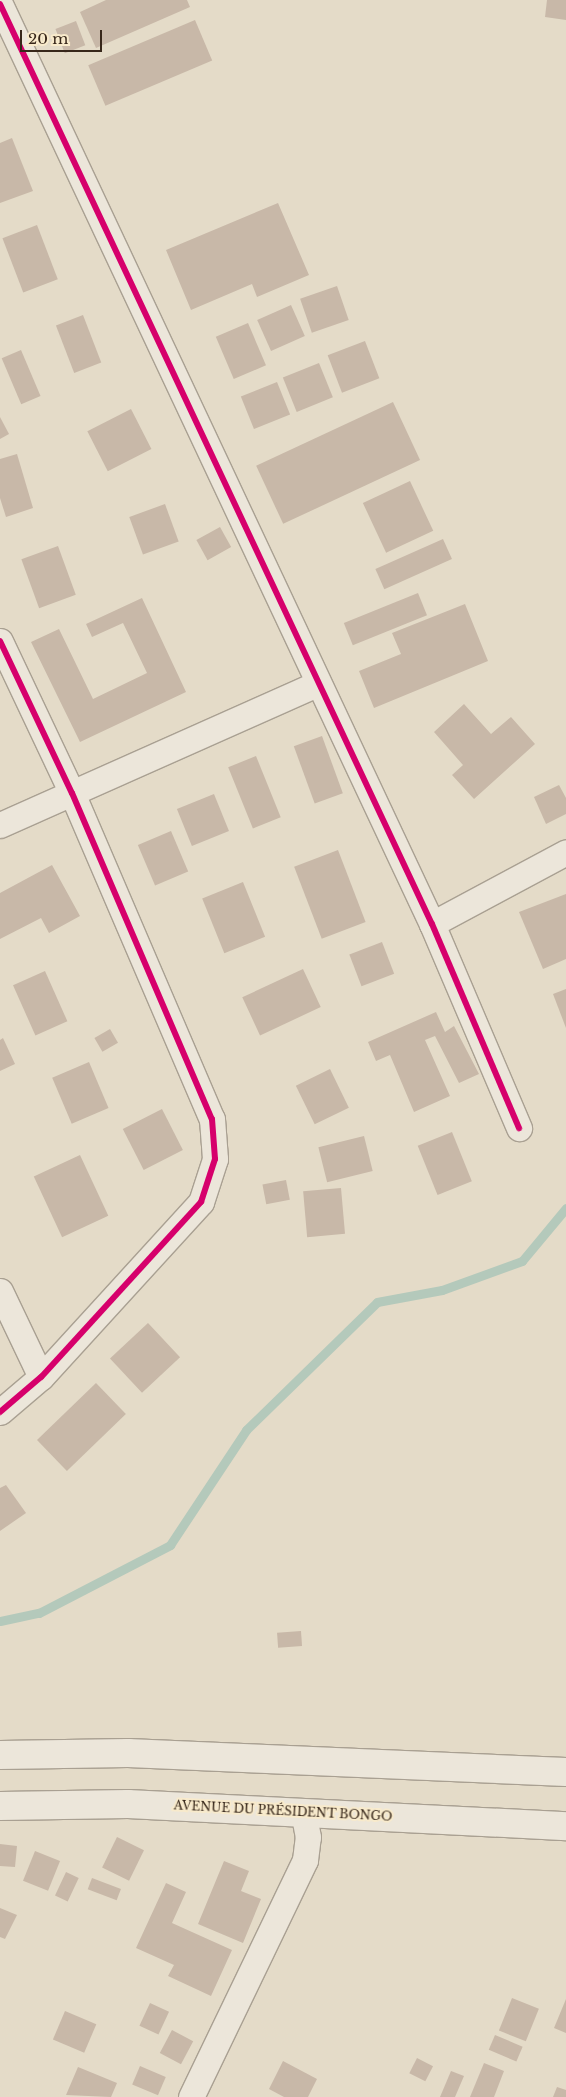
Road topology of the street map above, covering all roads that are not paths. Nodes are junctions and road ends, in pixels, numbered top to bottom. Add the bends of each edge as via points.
1 (0, 4) edge
2 (0, 641) edge
3 (317, 684) junction
4 (72, 793) junction
5 (0, 825) edge
6 (566, 852) edge
7 (432, 924) junction
8 (519, 1128) dead end
9 (0, 1291) edge
10 (41, 1377) junction
11 (0, 1412) edge
12 (0, 1755) edge
13 (566, 1772) edge
14 (0, 1806) edge
15 (303, 1812) junction
16 (566, 1826) edge
17 (191, 2097) edge

1 - 3 street
2 - 4 street
3 - 4 street
3 - 7 street
4 - 5 street
4 - 10 street via 212,1119 215,1159 201,1202
6 - 7 street
7 - 8 street
9 - 10 street
10 - 11 street
12 - 13 street via 137,1753
14 - 15 street, AVENUE DU PRÉSIDENT BONGO via 128,1804
15 - 16 street, AVENUE DU PRÉSIDENT BONGO
15 - 17 street via 308,1837 306,1860

